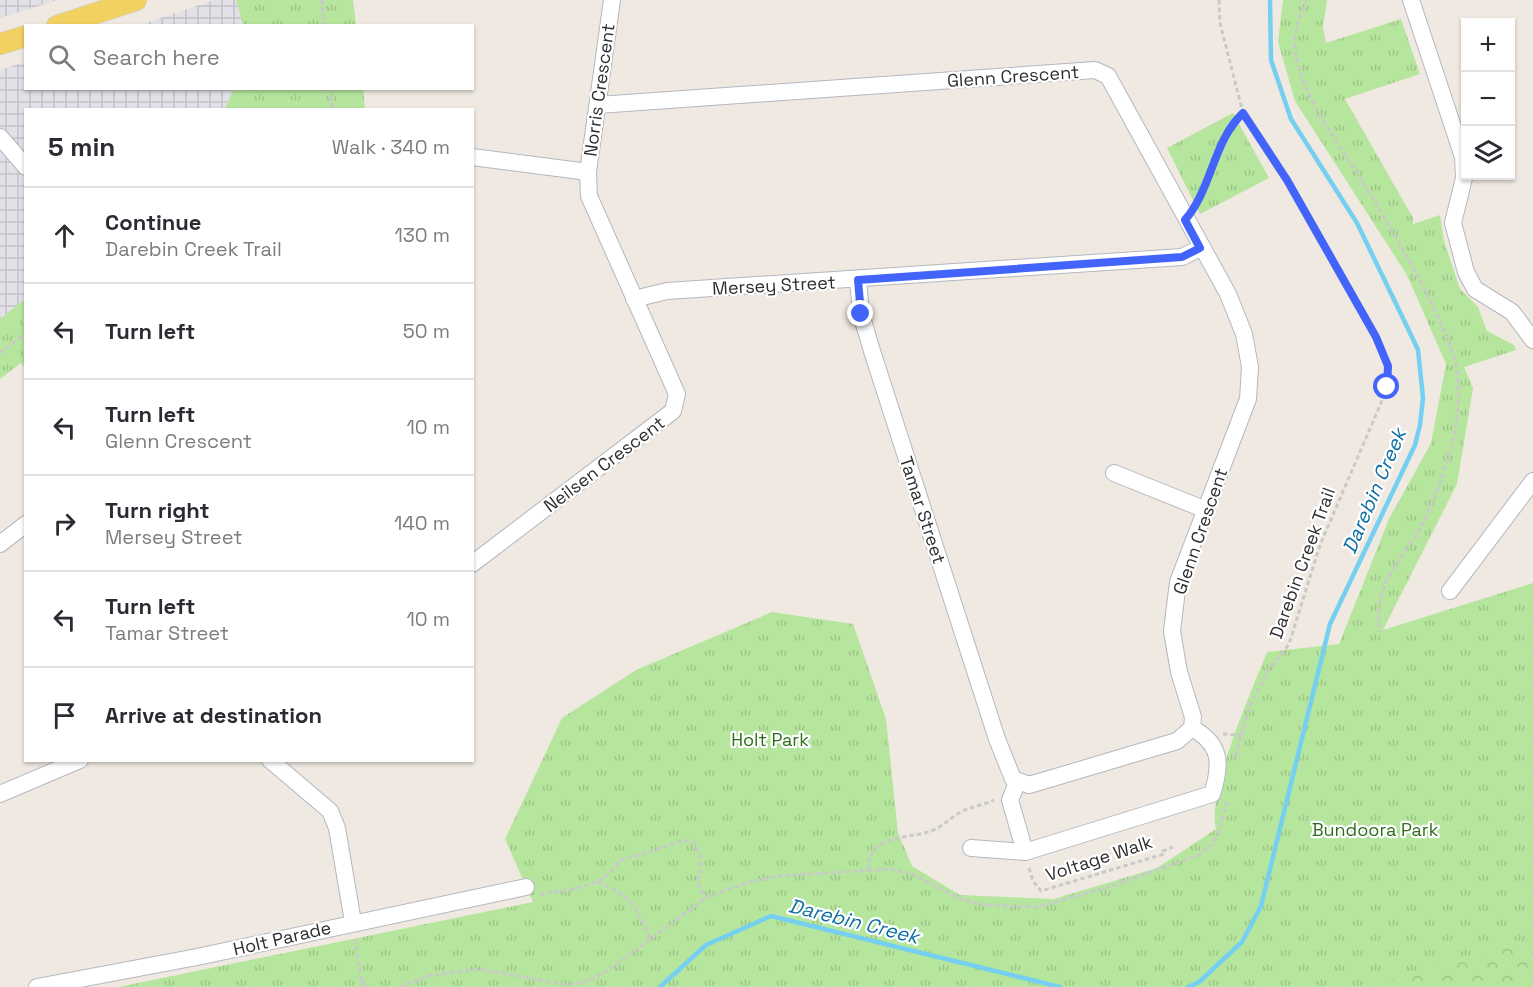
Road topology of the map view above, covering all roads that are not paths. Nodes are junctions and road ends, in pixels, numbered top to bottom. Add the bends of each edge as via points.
1 (136, 0) edge
2 (612, 0) edge
3 (1411, 0) edge
4 (63, 24) edge
5 (24, 37) edge
6 (0, 44) edge
7 (597, 105) junction
8 (0, 137) edge
9 (474, 157) edge
10 (24, 165) edge
11 (588, 172) junction
12 (1200, 248) junction
13 (858, 280) junction
14 (634, 299) junction
15 (1533, 340) edge
16 (1114, 473) dead end
17 (1533, 481) edge
18 (1206, 510) junction
19 (24, 526) edge
20 (0, 544) edge
21 (474, 562) edge
22 (1450, 591) dead end
23 (1191, 728) junction
24 (75, 762) edge
25 (272, 762) edge
26 (1017, 783) junction
27 (0, 794) edge
28 (971, 848) dead end
29 (1025, 852) junction
30 (530, 891) road end
31 (353, 922) junction
32 (37, 987) edge

1 - 4 main road
2 - 7 street, Norris Crescent
3 - 15 street via 1463,157 1464,178 1453,223 1466,272 1475,289 1512,312
5 - 6 main road
7 - 11 street, Norris Crescent
7 - 12 street, Glenn Crescent via 1095,70 1108,76
8 - 10 street
9 - 11 street, Norris Crescent
11 - 14 street, Neilsen Crescent via 589,196
12 - 13 street, Mersey Street via 1182,257
12 - 18 street, Glenn Crescent via 1227,294 1244,334 1250,367 1248,399
13 - 14 street, Mersey Street via 667,291
13 - 26 street, Tamar Street via 861,314 872,351 997,739
14 - 21 street, Neilsen Crescent via 677,394 673,411
16 - 18 street
17 - 22 street
18 - 23 street, Glenn Crescent via 1178,582 1172,631 1193,717
19 - 20 street
23 - 26 street via 1177,741 1029,785
23 - 29 street via 1208,737 1216,750 1212,794
24 - 27 street
25 - 31 street via 330,810 337,828
26 - 29 street via 1010,800
28 - 29 street
30 - 31 street, Holt Parade
31 - 32 street, Holt Parade via 198,957

